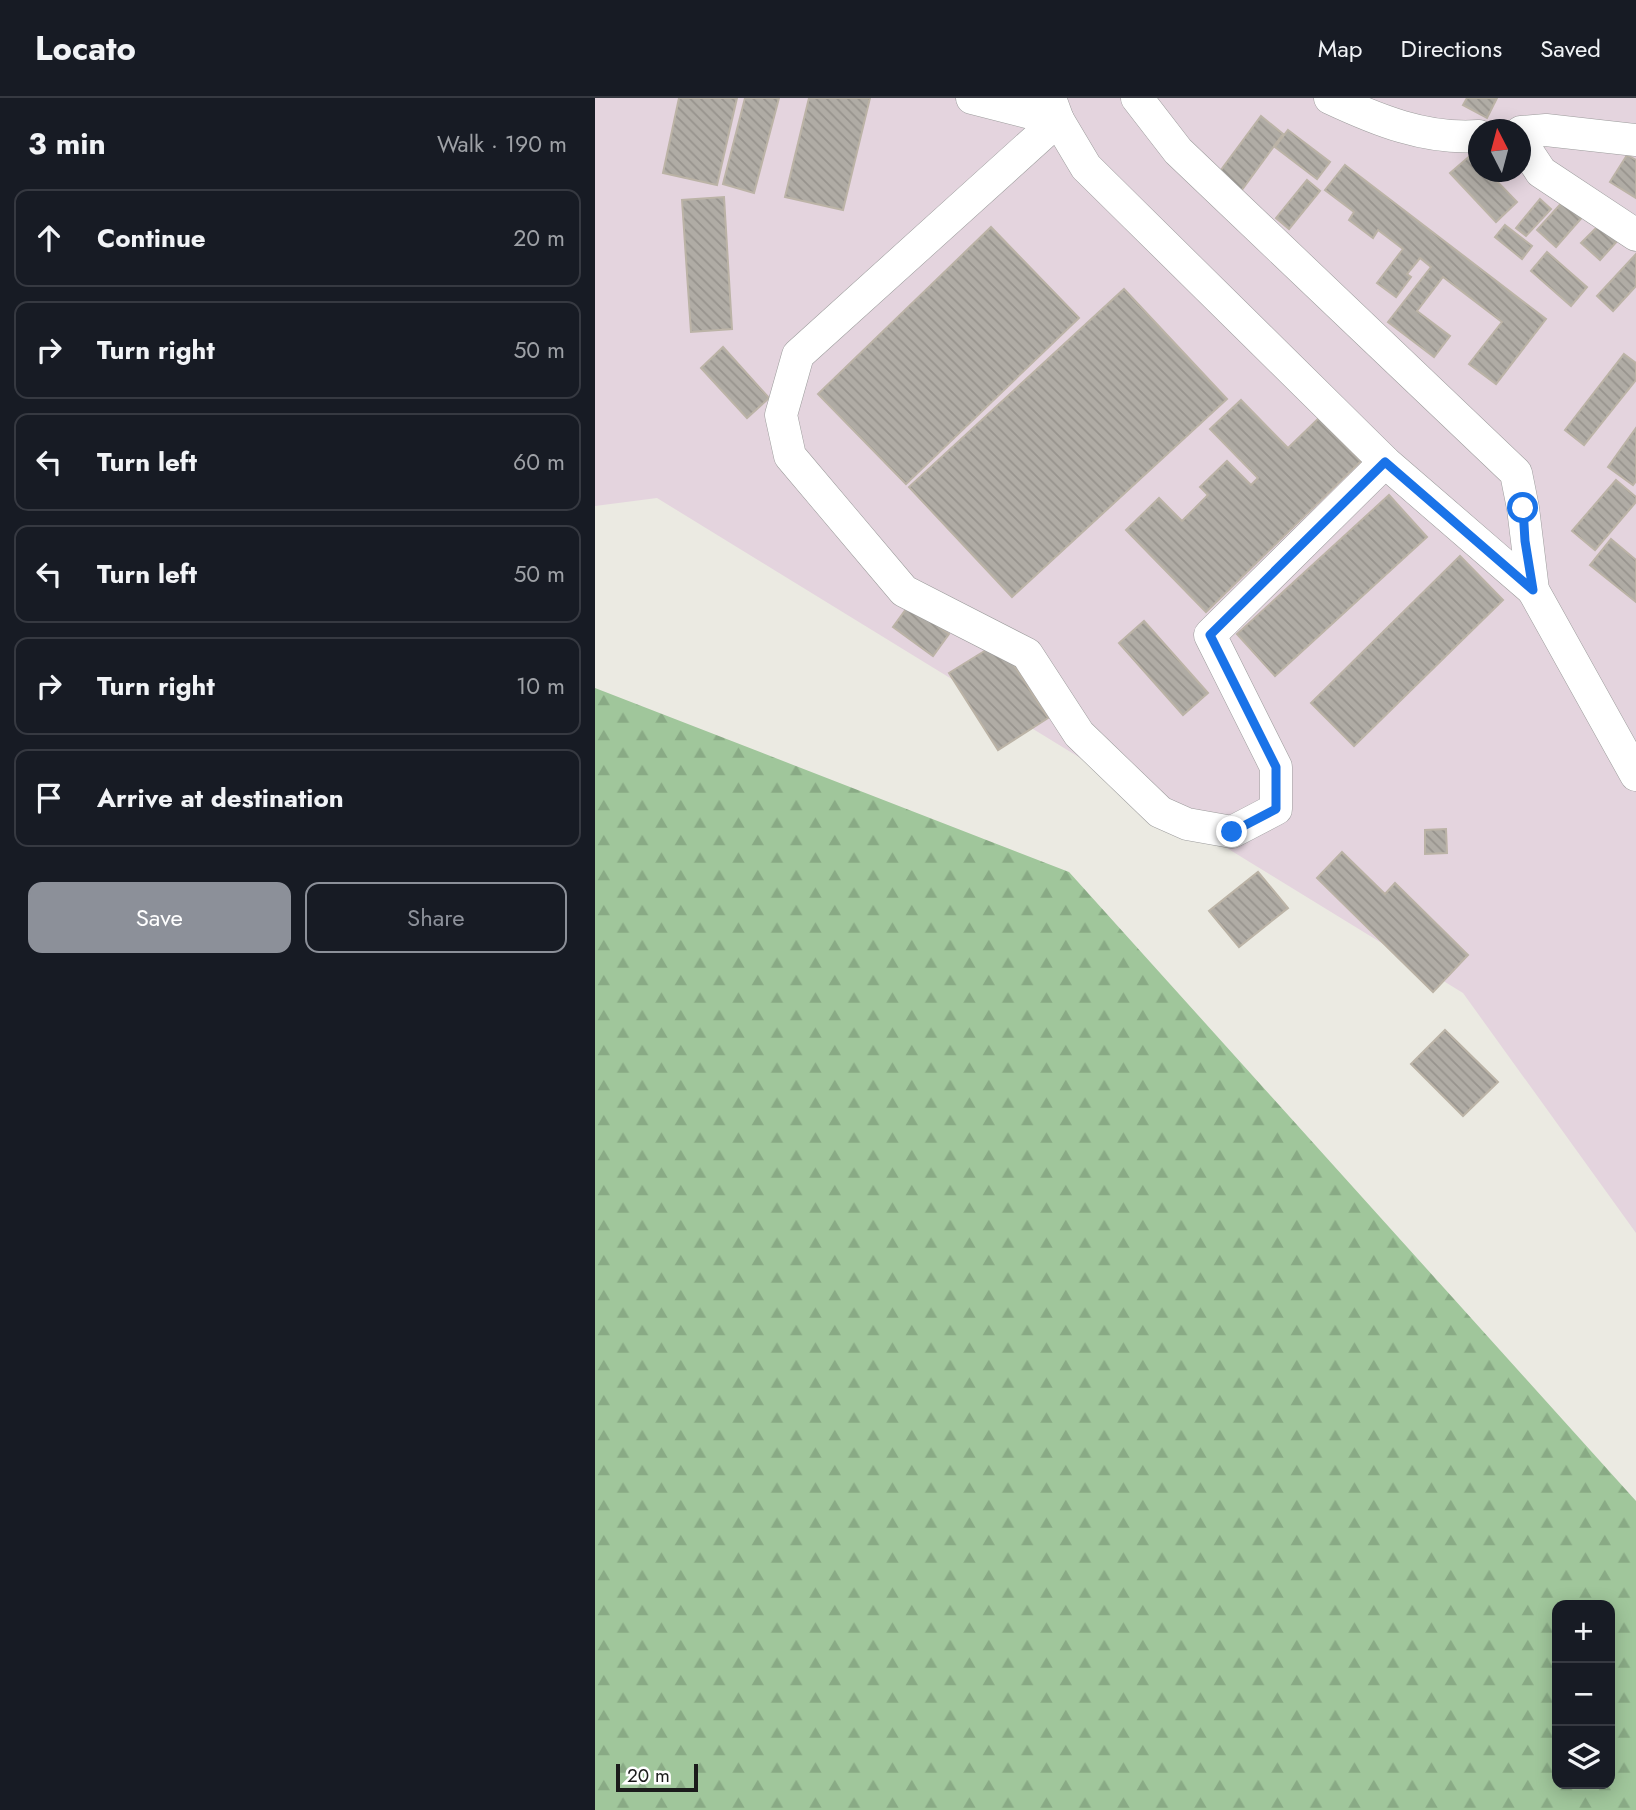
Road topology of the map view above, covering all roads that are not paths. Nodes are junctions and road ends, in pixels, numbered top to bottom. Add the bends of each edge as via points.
1 (972, 98) edge
2 (1137, 98) edge
3 (1330, 98) edge
4 (1054, 109) edge
5 (1531, 131) edge
6 (1468, 137) edge
7 (1636, 140) edge
8 (1531, 157) edge
9 (1636, 235) edge
10 (1385, 462) junction
11 (1533, 590) junction
12 (1636, 775) edge

1 - 4 street
2 - 11 street via 1178,151 1516,473
3 - 6 street via 1409,131
4 - 10 street via 1086,167
4 - 10 street via 798,355 781,415 790,456 905,591 1027,654 1079,734 1160,812 1187,824 1232,832 1276,809 1276,767 1210,635
5 - 7 street
8 - 9 street via 1541,172
10 - 11 street
11 - 12 street

